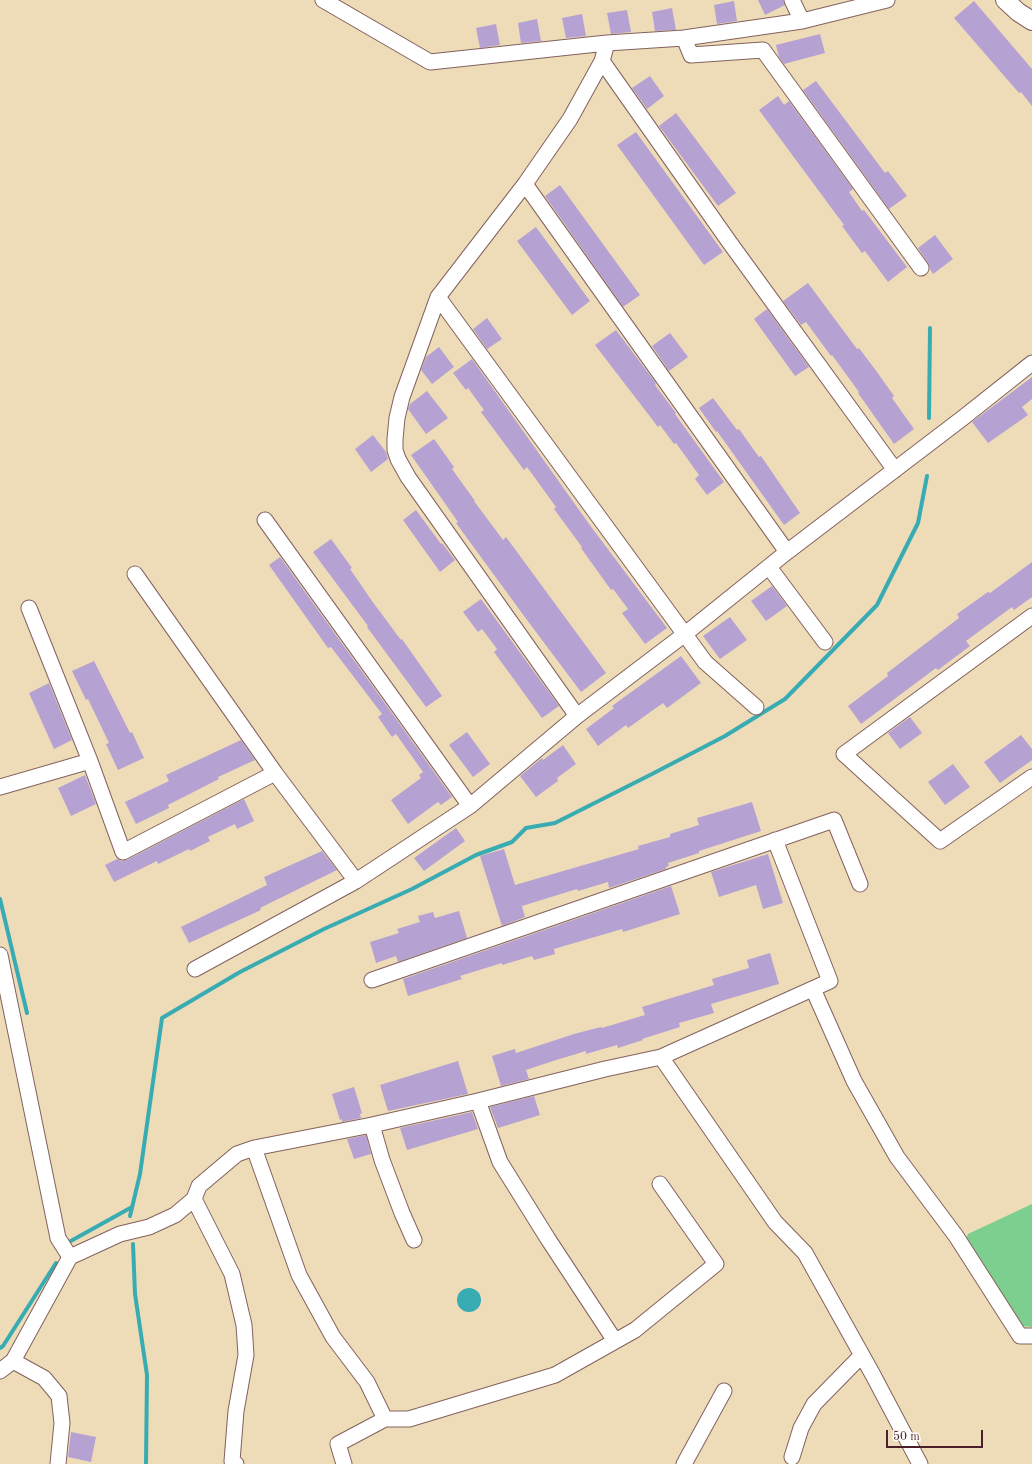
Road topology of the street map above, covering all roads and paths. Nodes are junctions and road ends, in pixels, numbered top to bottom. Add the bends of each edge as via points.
1 (323, 0) edge
2 (792, 0) edge
3 (887, 0) edge
4 (1004, 0) edge
5 (802, 21) junction
6 (1032, 21) edge
7 (684, 38) junction
8 (607, 43) junction
9 (602, 62) junction
10 (525, 184) junction
11 (921, 268) dead end
12 (438, 297) junction
13 (1032, 363) edge
14 (895, 470) junction
15 (265, 520) dead end
16 (787, 552) junction
17 (769, 567) junction
18 (135, 574) dead end
19 (30, 608) dead end
20 (1032, 616) edge
21 (685, 634) junction
22 (825, 642) dead end
23 (756, 707) dead end
24 (577, 716) junction
25 (90, 761) junction
26 (275, 773) junction
27 (1032, 777) edge
28 (0, 787) edge
29 (470, 806) junction
30 (775, 840) junction
31 (356, 881) junction
32 (860, 884) dead end
33 (0, 955) edge
34 (195, 969) dead end
35 (372, 980) dead end
36 (813, 989) junction
37 (661, 1057) junction
38 (478, 1101) junction
39 (372, 1125) junction
40 (254, 1148) junction
41 (660, 1184) dead end
42 (194, 1199) junction
43 (414, 1240) dead end
44 (70, 1257) junction
45 (1032, 1336) edge
46 (615, 1341) junction
47 (862, 1355) junction
48 (13, 1361) junction
49 (0, 1371) edge
50 (724, 1390) dead end
51 (385, 1419) junction
52 (792, 1458) dead end
53 (58, 1464) edge
54 (236, 1464) edge
55 (344, 1464) edge
56 (684, 1464) edge
57 (920, 1464) edge

1 - 8 street via 430,62
2 - 5 street
3 - 5 street
4 - 6 street
5 - 7 street
7 - 8 street
7 - 11 street via 691,54 763,50
8 - 9 street
9 - 10 street via 570,119
9 - 14 street
10 - 12 street
10 - 16 street
12 - 21 street
12 - 24 street via 402,397 397,418 395,450 413,483
13 - 14 street
14 - 16 street
15 - 29 street
16 - 17 street
17 - 21 street
17 - 22 street
18 - 26 street
19 - 25 street
20 - 27 street via 844,754 940,841
21 - 23 street via 705,662
21 - 24 street
24 - 29 street
25 - 26 street via 123,852
25 - 28 street
26 - 31 street
29 - 31 street
30 - 32 street via 834,820
30 - 35 street
30 - 36 street via 830,981
31 - 34 street
33 - 44 street via 58,1238
36 - 37 street
36 - 45 street via 854,1082 897,1157 956,1236 1020,1336
37 - 38 street
37 - 47 street via 775,1222 805,1254
38 - 39 street
38 - 46 street via 500,1162
39 - 40 street
39 - 43 street via 384,1166
40 - 42 street via 237,1154 199,1186
40 - 51 street via 299,1275 333,1337 367,1382
41 - 46 street via 716,1264 635,1330
42 - 44 street via 175,1216 149,1227 120,1234
42 - 54 street via 232,1274 244,1325 246,1355 236,1411 232,1461
44 - 48 street
46 - 51 street via 555,1375 409,1419
47 - 52 street via 814,1404 801,1428
47 - 57 street
48 - 49 street
48 - 53 street via 44,1378 59,1396 62,1423
50 - 56 street
51 - 55 street via 338,1444

